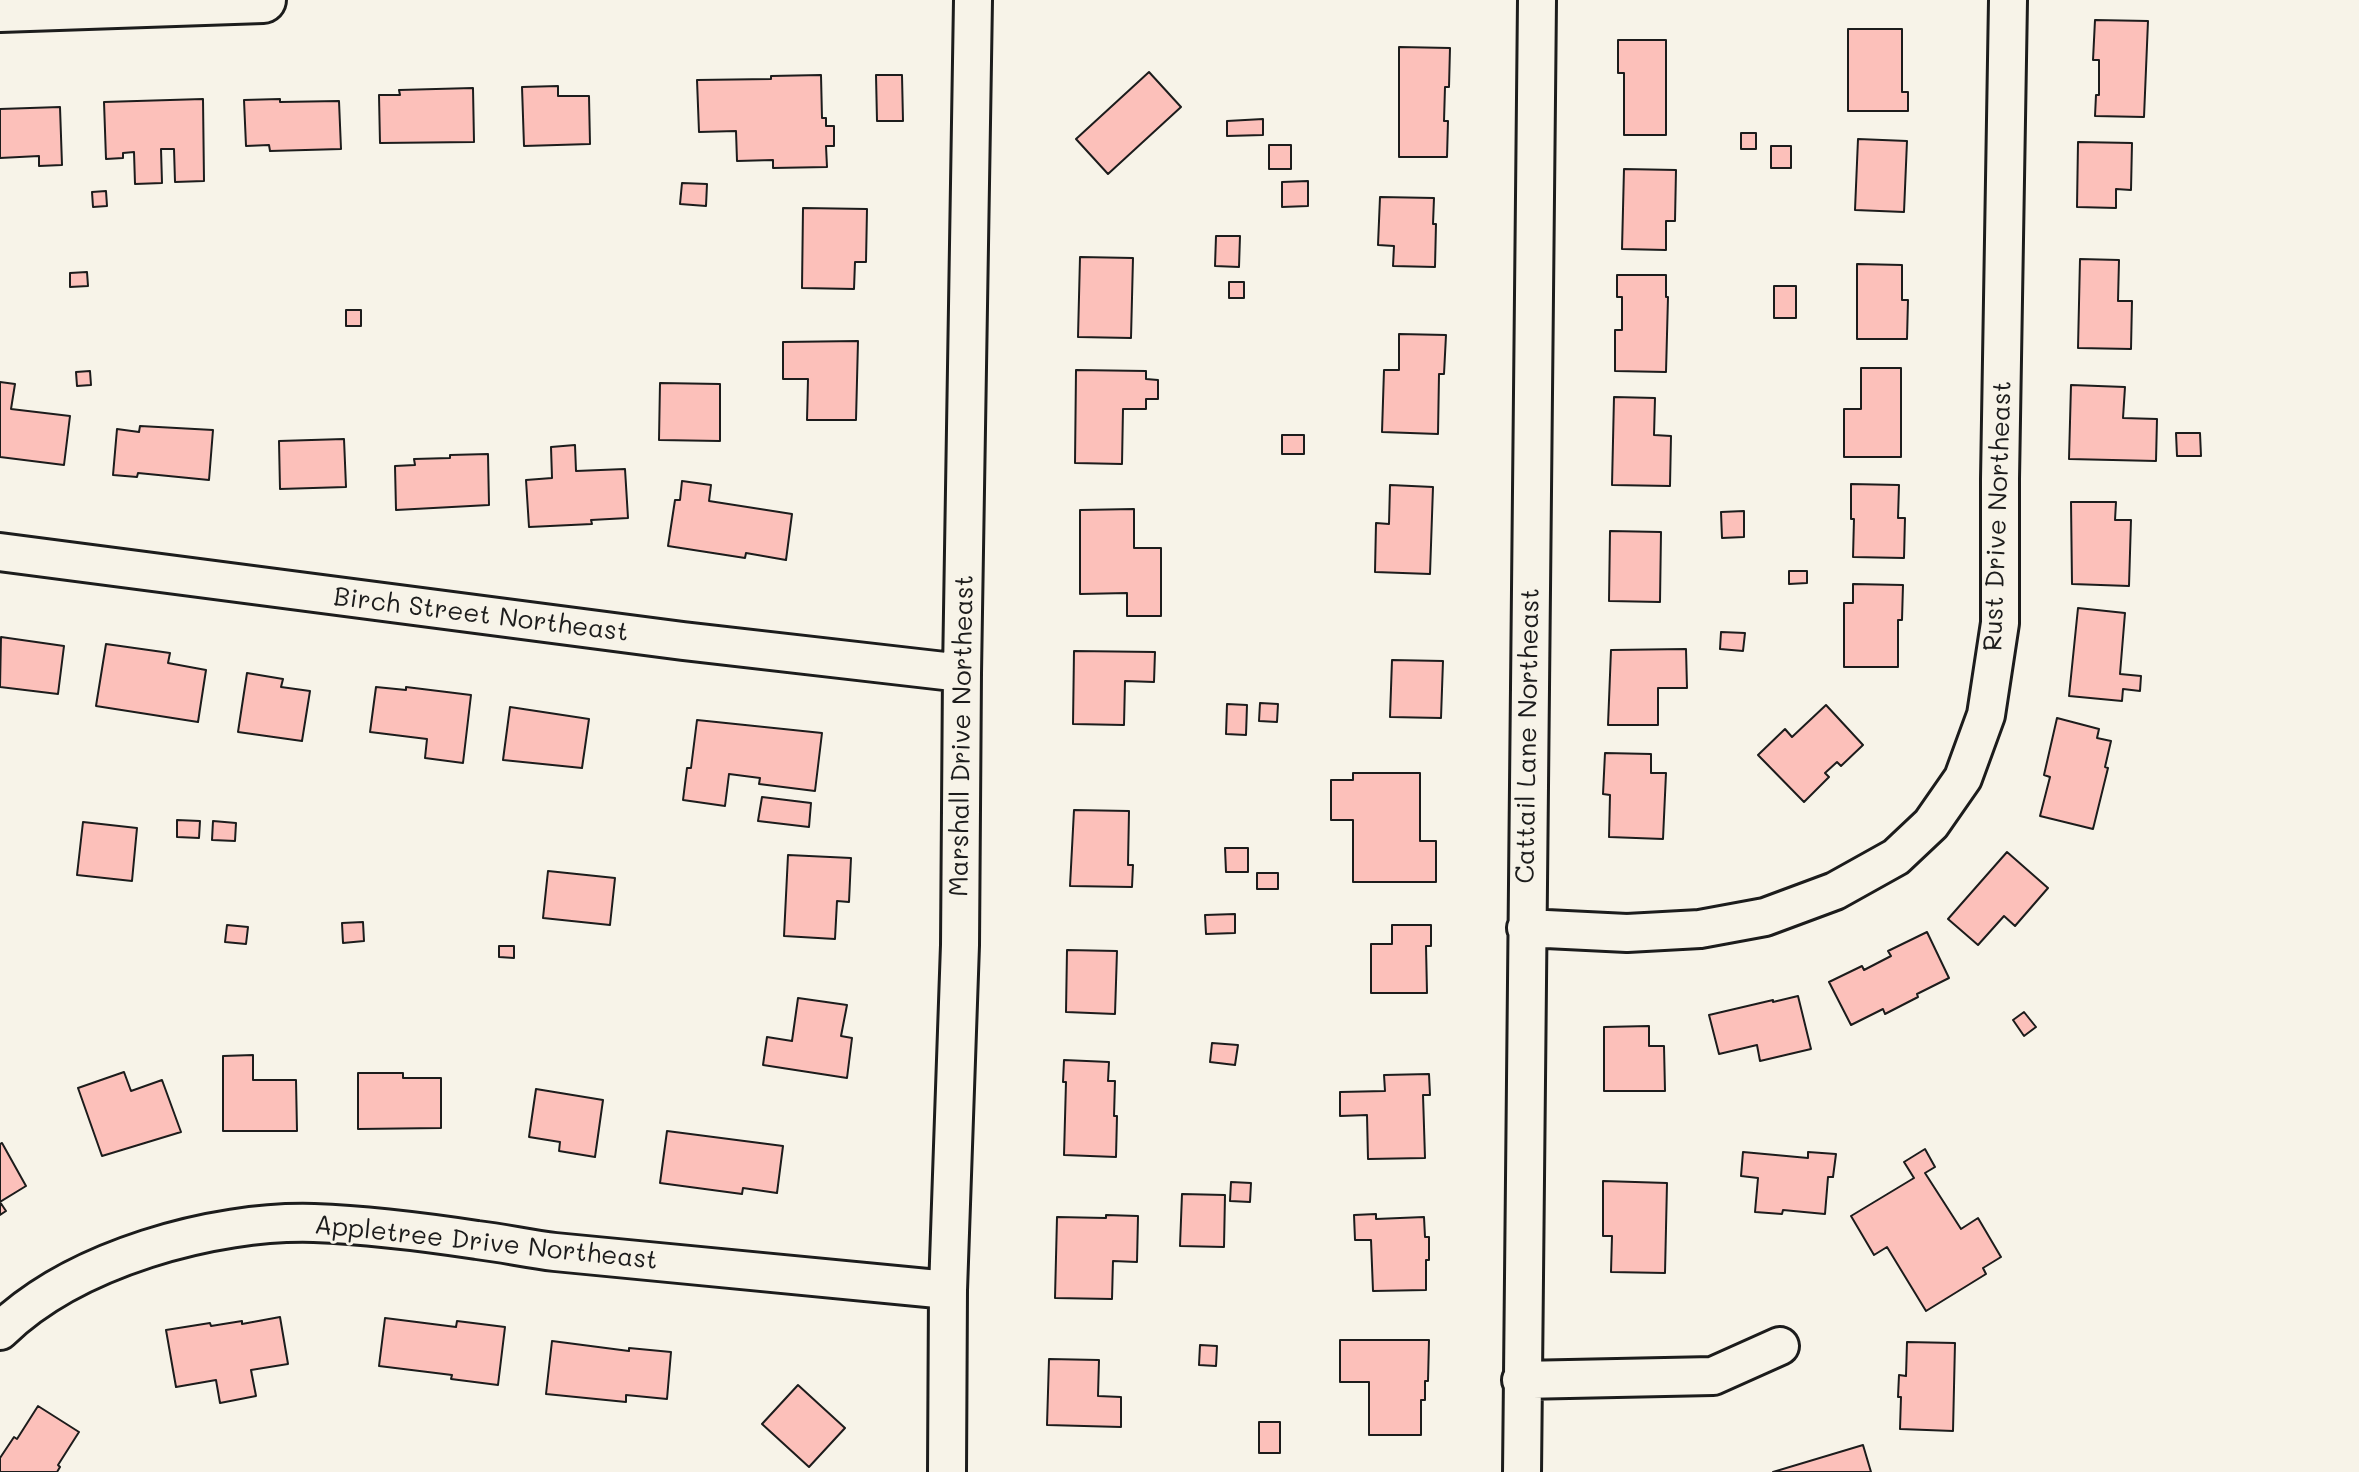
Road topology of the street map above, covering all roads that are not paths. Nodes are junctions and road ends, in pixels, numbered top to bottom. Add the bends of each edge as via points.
1 (263, 0) edge
2 (973, 0) edge
3 (1537, 0) edge
4 (2008, 0) edge
5 (0, 9) edge
6 (0, 552) edge
7 (962, 673) junction
8 (1526, 928) junction
9 (948, 1290) junction
10 (0, 1331) edge
11 (1780, 1346) dead end
12 (1521, 1380) junction
13 (947, 1472) edge
14 (1522, 1472) edge

1 - 5 main road
2 - 7 street, Marshall Drive Northeast
3 - 8 street, Cattail Lane Northeast
4 - 8 street, Rust Drive Northeast via 2000,623 1986,715 1963,778 1931,824 1896,857 1835,891 1765,917 1700,929 1627,933
6 - 7 street, Birch Street Northeast
7 - 9 street, Marshall Drive Northeast via 960,945
8 - 12 street, Cattail Lane Northeast
9 - 10 street, Appletree Drive Northeast via 313,1223 258,1226 150,1248 50,1292
9 - 13 street, Marshall Drive Northeast
11 - 12 street via 1713,1376
12 - 14 street, Cattail Lane Northeast

